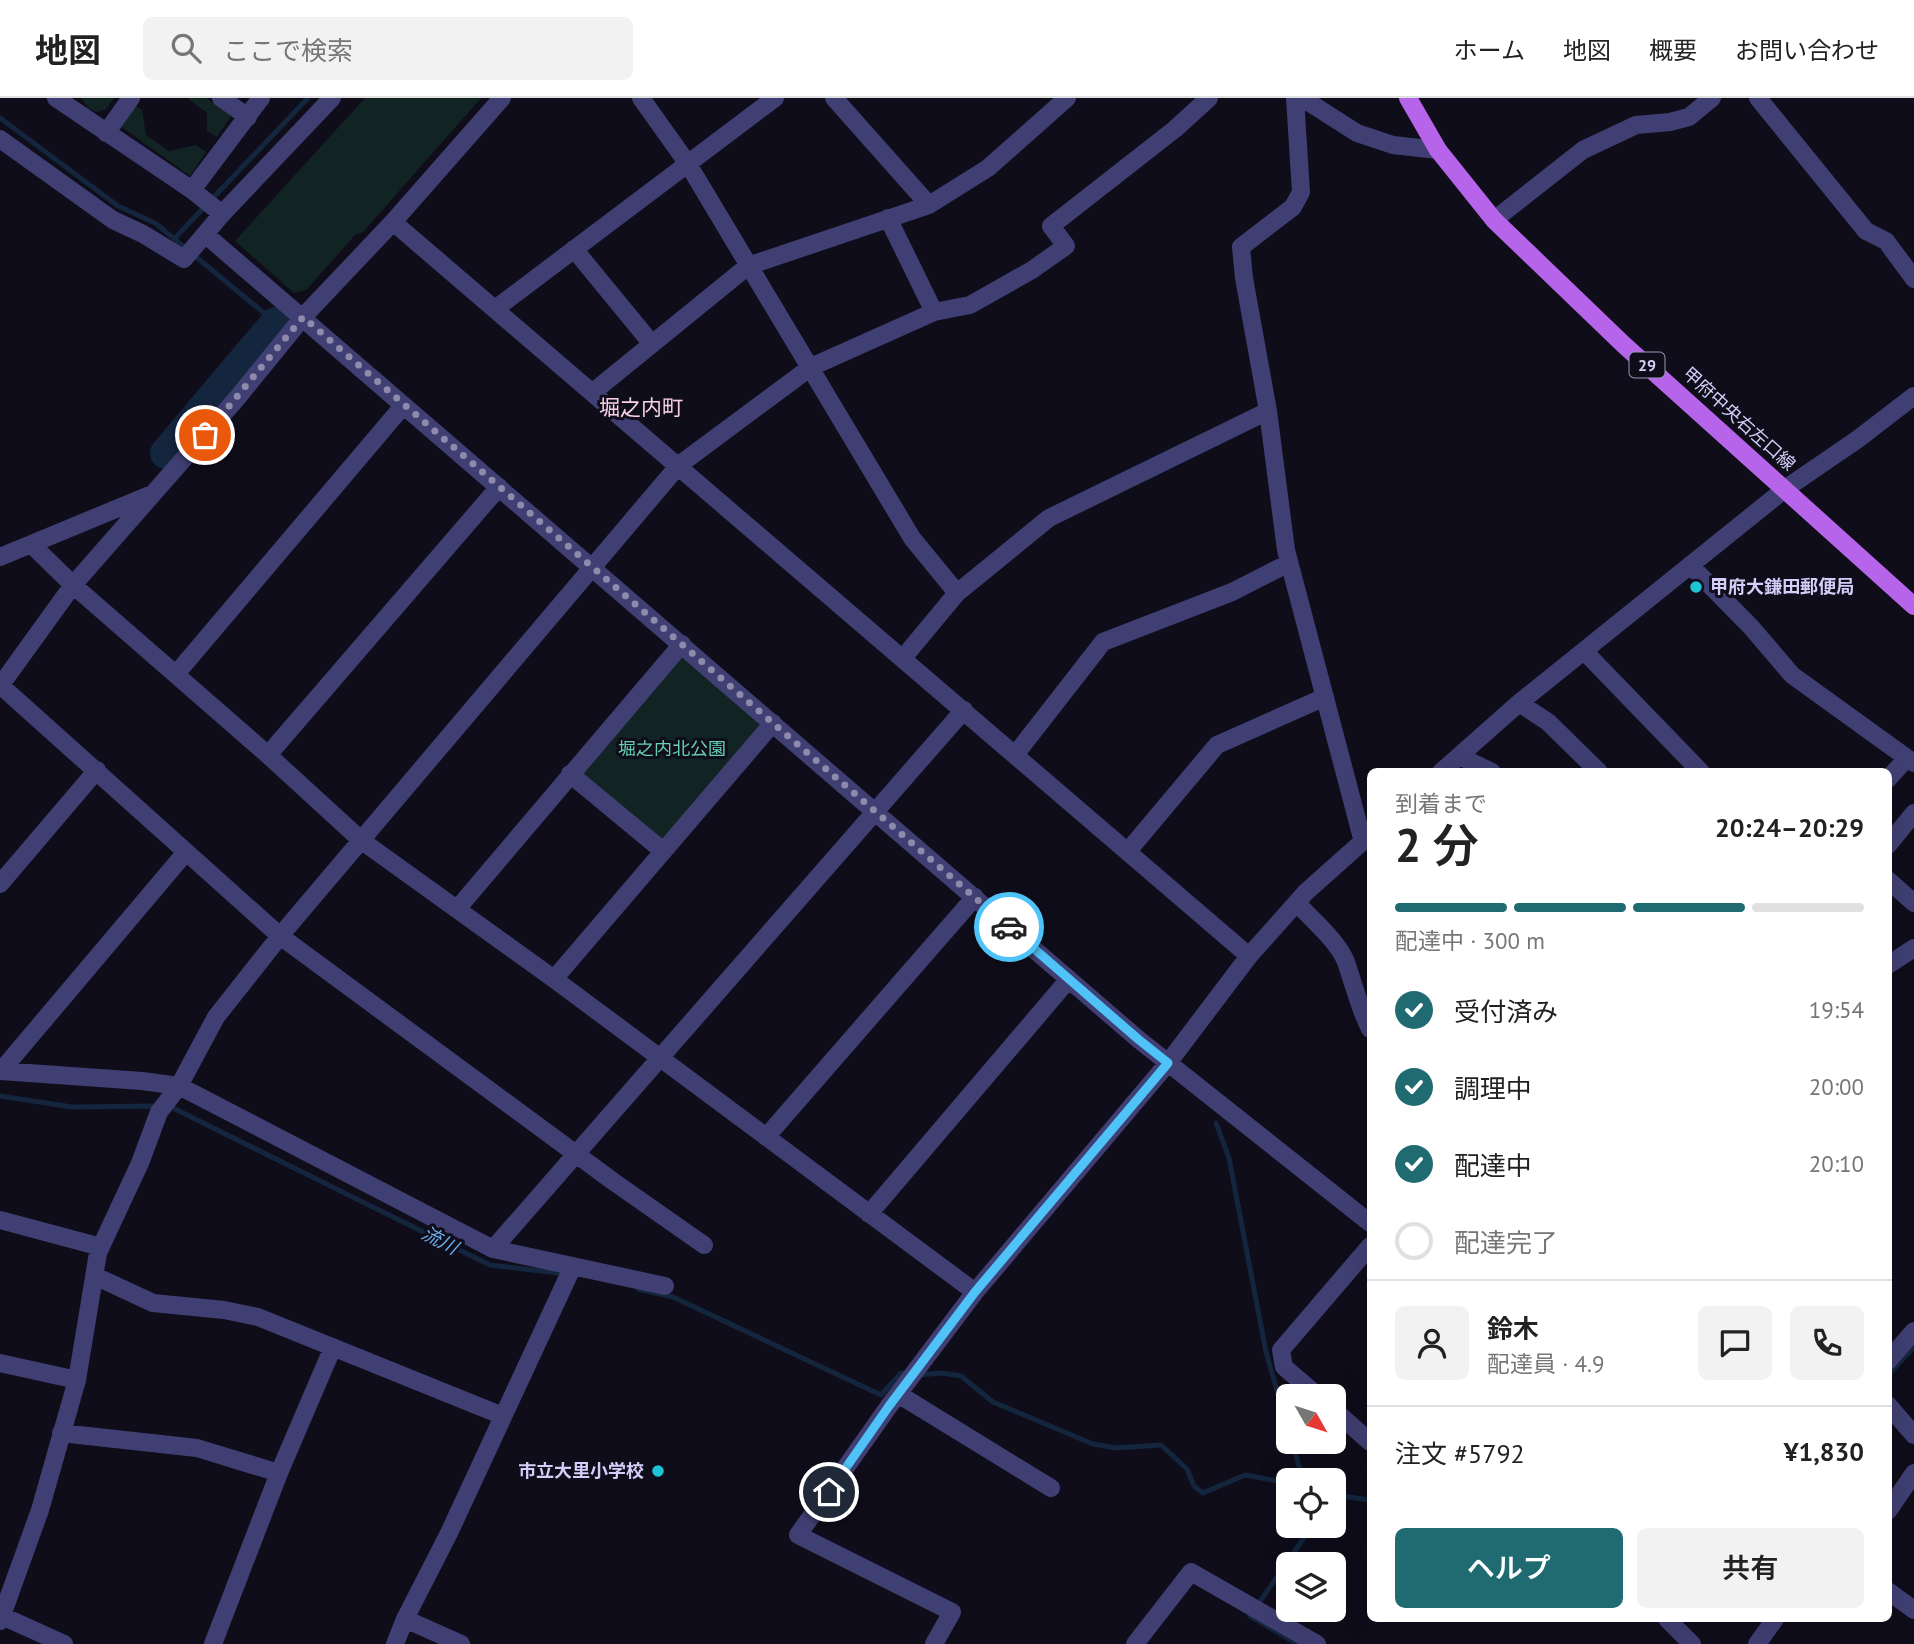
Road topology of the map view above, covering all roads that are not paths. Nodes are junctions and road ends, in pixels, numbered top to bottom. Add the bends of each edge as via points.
1 (131, 98) edge
2 (221, 98) edge
3 (261, 98) edge
4 (332, 98) edge
5 (502, 98) edge
6 (641, 98) edge
7 (775, 98) edge
8 (834, 98) edge
9 (1067, 98) edge
10 (1209, 98) edge
11 (1296, 98) edge
12 (1302, 98) edge
13 (1408, 98) edge
14 (1758, 98) edge
15 (62, 100) edge
16 (1701, 101) edge
17 (248, 117) junction
18 (106, 133) junction
19 (0, 139) edge
20 (1438, 150) junction
21 (688, 164) junction
22 (209, 203) junction
23 (929, 205) junction
24 (888, 218) junction
25 (1494, 220) junction
26 (393, 222) junction
27 (195, 247) junction
28 (574, 249) junction
29 (748, 266) junction
30 (1914, 279) edge
31 (495, 309) junction
32 (934, 312) junction
33 (303, 317) junction
34 (652, 344) junction
35 (811, 367) junction
36 (593, 392) junction
37 (1914, 396) edge
38 (404, 406) junction
39 (1268, 411) junction
40 (679, 466) junction
41 (499, 487) junction
42 (1785, 489) junction
43 (155, 492) junction
44 (31, 544) junction
45 (0, 557) edge
46 (1290, 563) junction
47 (1690, 565) junction
48 (593, 566) junction
49 (73, 585) junction
50 (957, 593) junction
51 (1914, 606) edge
52 (682, 644) junction
53 (1584, 651) junction
54 (903, 658) junction
55 (176, 674) junction
56 (0, 686) edge
57 (1325, 697) junction
58 (1519, 703) junction
59 (964, 710) junction
60 (773, 723) junction
61 (268, 755) junction
62 (1015, 755) junction
63 (1459, 756) junction
64 (1910, 760) edge
65 (1446, 768) edge
66 (1484, 768) edge
67 (1595, 768) edge
68 (1697, 768) edge
69 (97, 770) junction
70 (570, 774) junction
71 (1892, 776) edge
72 (877, 812) junction
73 (1914, 813) edge
74 (1367, 839) edge
75 (1892, 840) edge
76 (362, 841) junction
77 (1128, 850) junction
78 (663, 851) junction
79 (186, 852) junction
80 (0, 884) edge
81 (1892, 884) edge
82 (975, 897) junction
83 (1297, 903) junction
84 (1914, 903) edge
85 (457, 909) junction
86 (280, 936) junction
87 (1914, 948) edge
88 (1249, 956) junction
89 (1892, 962) edge
90 (554, 979) junction
91 (1069, 979) junction
92 (1367, 1023) edge
93 (660, 1059) junction
94 (1168, 1063) junction
95 (0, 1071) edge
96 (176, 1091) junction
97 (766, 1137) junction
98 (576, 1154) junction
99 (869, 1214) junction
100 (0, 1220) edge
101 (1367, 1221) edge
102 (704, 1245) dead end
103 (101, 1247) junction
104 (493, 1249) junction
105 (1367, 1250) edge
106 (571, 1271) junction
107 (95, 1276) junction
108 (665, 1286) dead end
109 (975, 1292) junction
110 (1914, 1331) edge
111 (333, 1347) junction
112 (1892, 1356) edge
113 (0, 1363) edge
114 (77, 1380) junction
115 (906, 1383) junction
116 (1304, 1384) edge
117 (1892, 1410) edge
118 (503, 1416) junction
119 (1346, 1421) edge
120 (61, 1433) junction
121 (1914, 1435) edge
122 (1367, 1439) edge
123 (279, 1473) junction
124 (1914, 1473) edge
125 (1051, 1488) dead end
126 (1892, 1505) edge
127 (1892, 1594) edge
128 (1914, 1610) edge
129 (1, 1617) edge
130 (405, 1619) junction
131 (1670, 1622) edge
132 (1774, 1622) edge
133 (64, 1644) edge
134 (213, 1644) edge
135 (395, 1644) edge
136 (461, 1644) edge
137 (934, 1644) edge
138 (1135, 1644) edge
139 (1317, 1644) edge
140 (1692, 1644) edge
141 (1757, 1644) edge

1 - 18 street
2 - 17 street
3 - 17 street
4 - 22 street
5 - 26 street
6 - 21 street
7 - 21 street
8 - 23 street
9 - 23 street via 988,168
10 - 32 street via 1051,226 1066,246 980,301
11 - 39 street via 1301,192 1293,207 1241,247
12 - 20 street via 1357,133 1393,145
13 - 20 main road, 甲府中央右左口線 / 29
14 - 30 street via 1866,232 1886,242
15 - 18 street
16 - 25 street via 1689,117 1636,125 1583,150
17 - 22 street
18 - 22 street
19 - 27 street via 113,220 143,234
20 - 25 main road, 甲府中央右左口線 / 29
21 - 28 street
21 - 29 street
22 - 27 street
23 - 24 street
24 - 29 street
24 - 32 street
25 - 42 main road, 甲府中央右左口線 / 29 via 1624,345
26 - 31 street
26 - 33 street
27 - 33 street
28 - 31 street
28 - 34 street
29 - 34 street
29 - 35 street
31 - 36 street
32 - 35 street
33 - 38 street
33 - 43 street
34 - 36 street
35 - 40 street
35 - 50 street via 912,538
36 - 40 street
37 - 42 street
38 - 41 street
38 - 55 street
39 - 46 street
39 - 50 street via 1049,518
40 - 48 street
40 - 54 street
41 - 48 street
41 - 61 street
42 - 47 street
42 - 51 main road, 甲府中央右左口線 / 29
43 - 44 street
43 - 49 street
44 - 45 street
44 - 49 street
46 - 57 street
46 - 62 street via 1232,592 1103,642
47 - 53 street
47 - 64 street via 1792,675
48 - 52 street
48 - 76 street
49 - 55 street
49 - 56 street
50 - 54 street
52 - 60 street
52 - 70 street
53 - 58 street
53 - 68 street
54 - 59 street
55 - 61 street
56 - 69 street
57 - 74 street
57 - 77 street via 1217,746
58 - 63 street
58 - 67 street via 1548,722
59 - 62 street
59 - 72 street
60 - 72 street
60 - 78 street
61 - 76 street
62 - 77 street
63 - 65 street
63 - 66 street
64 - 71 street
69 - 79 street
69 - 80 street
70 - 78 street
70 - 85 street
72 - 82 street
72 - 93 street
73 - 75 street
74 - 83 street
76 - 85 street
76 - 86 street
77 - 88 street
78 - 90 street
79 - 86 street
79 - 95 street
81 - 84 street
82 - 91 street
82 - 97 street
83 - 88 street
83 - 92 street via 1345,960
85 - 90 street
86 - 96 street via 216,1017
86 - 98 street
87 - 89 street
88 - 94 street
90 - 93 street
91 - 94 street
91 - 99 street
93 - 97 street
93 - 98 street
94 - 101 street
94 - 109 street
95 - 96 street via 142,1081
96 - 103 street via 159,1112
96 - 104 street
97 - 99 street
98 - 102 street
98 - 104 street
99 - 109 street
100 - 103 street
103 - 107 street
104 - 106 street
105 - 116 street via 1281,1350 1284,1367
106 - 108 street
106 - 118 street
107 - 111 street via 153,1303 258,1317
107 - 114 street
109 - 115 street
110 - 112 street
111 - 118 street
111 - 123 street
113 - 114 street
114 - 120 street
115 - 125 street
115 - 137 street via 798,1535 951,1612
117 - 121 street
118 - 130 street
119 - 122 street
120 - 123 street via 197,1448
120 - 129 street via 40,1510
123 - 134 street
124 - 126 street
127 - 128 street
129 - 133 street
130 - 135 street
130 - 136 street
131 - 140 street
132 - 141 street
138 - 139 street via 1191,1572

